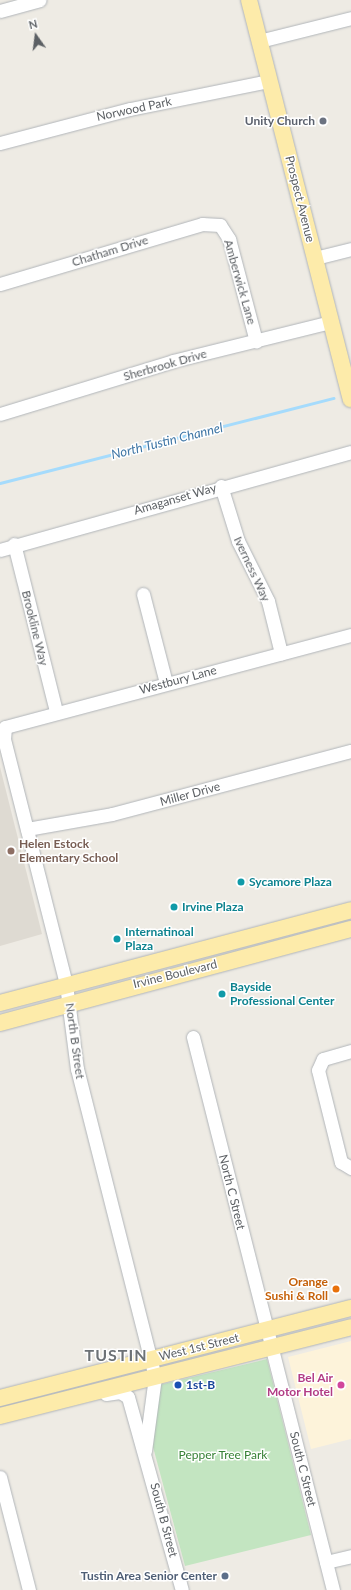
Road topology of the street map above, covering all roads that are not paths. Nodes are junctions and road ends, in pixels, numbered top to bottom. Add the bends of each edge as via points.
1 (40, 0) edge
2 (249, 0) edge
3 (0, 11) edge
4 (351, 18) edge
5 (259, 41) junction
6 (269, 81) junction
7 (0, 143) edge
8 (220, 225) joint
9 (351, 249) edge
10 (315, 258) junction
11 (0, 284) edge
12 (331, 322) junction
13 (256, 341) junction
14 (351, 399) edge
15 (0, 414) edge
16 (351, 452) edge
17 (221, 486) junction
18 (14, 544) junction
19 (0, 550) edge
20 (143, 594) dead end
21 (351, 635) edge
22 (281, 653) junction
23 (166, 683) junction
24 (56, 711) junction
25 (5, 727) joint
26 (351, 750) edge
27 (27, 828) junction
28 (351, 910) edge
29 (351, 929) edge
30 (224, 943) junction
31 (228, 961) junction
32 (66, 984) junction
33 (70, 1001) junction
34 (0, 1003) edge
35 (0, 1023) edge
36 (193, 1037) dead end
37 (351, 1051) edge
38 (351, 1168) edge
39 (351, 1308) edge
40 (351, 1327) edge
41 (268, 1330) junction
42 (272, 1347) junction
43 (151, 1360) junction
44 (155, 1377) junction
45 (74, 1397) junction
46 (0, 1398) edge
47 (0, 1416) edge
48 (146, 1451) junction
49 (0, 1476) edge
50 (351, 1556) edge
51 (326, 1562) junction
52 (29, 1590) edge
53 (182, 1590) edge
54 (333, 1590) edge

1 - 3 street
2 - 5 main road, Prospect Avenue
4 - 5 street
5 - 6 main road, Prospect Avenue
6 - 7 street, Norwood Park via 130,109
6 - 10 main road, Prospect Avenue
8 - 11 street, Chatham Drive via 202,224
8 - 13 street, Amberwick Lane via 229,239
9 - 10 street
10 - 12 main road, Prospect Avenue
12 - 13 street, Sherbrook Drive
12 - 14 main road, Prospect Avenue
13 - 15 street, Sherbrook Drive via 173,361
16 - 17 street, Amaganset Way
17 - 18 street, Amaganset Way
17 - 22 street, Iverness Way via 238,541 268,601
18 - 19 street, Amaganset Way
18 - 24 street, Brookline Way
20 - 23 street
21 - 22 street, Westbury Lane
22 - 23 street, Westbury Lane
23 - 24 street, Westbury Lane
24 - 25 street, Westbury Lane
25 - 27 street, North B Street via 4,739
26 - 27 street, Miller Drive via 112,814
27 - 32 street, North B Street
28 - 30 main road, Irvine Boulevard
29 - 31 main road, Irvine Boulevard
30 - 31 main road
30 - 32 main road, Irvine Boulevard
31 - 33 main road, Irvine Boulevard
32 - 33 street, North B Street
32 - 34 main road, Irvine Boulevard
33 - 35 main road, Irvine Boulevard
33 - 43 street, North B Street via 77,1070
36 - 41 street, North C Street
37 - 38 street via 318,1063 341,1162
39 - 41 main road, West 1st Street
40 - 42 main road, West 1st Street
41 - 42 street, North C Street
41 - 43 main road, West 1st Street
42 - 44 main road, West 1st Street
42 - 51 street, South C Street
43 - 44 street, North B Street
43 - 46 main road, West 1st Street
44 - 45 main road, West 1st Street
44 - 48 street, South B Street
45 - 47 main road, West 1st Street
45 - 48 street, South B Street via 84,1400 120,1392 128,1397
48 - 53 street, South B Street
49 - 52 street
50 - 51 street
51 - 54 street, South C Street

